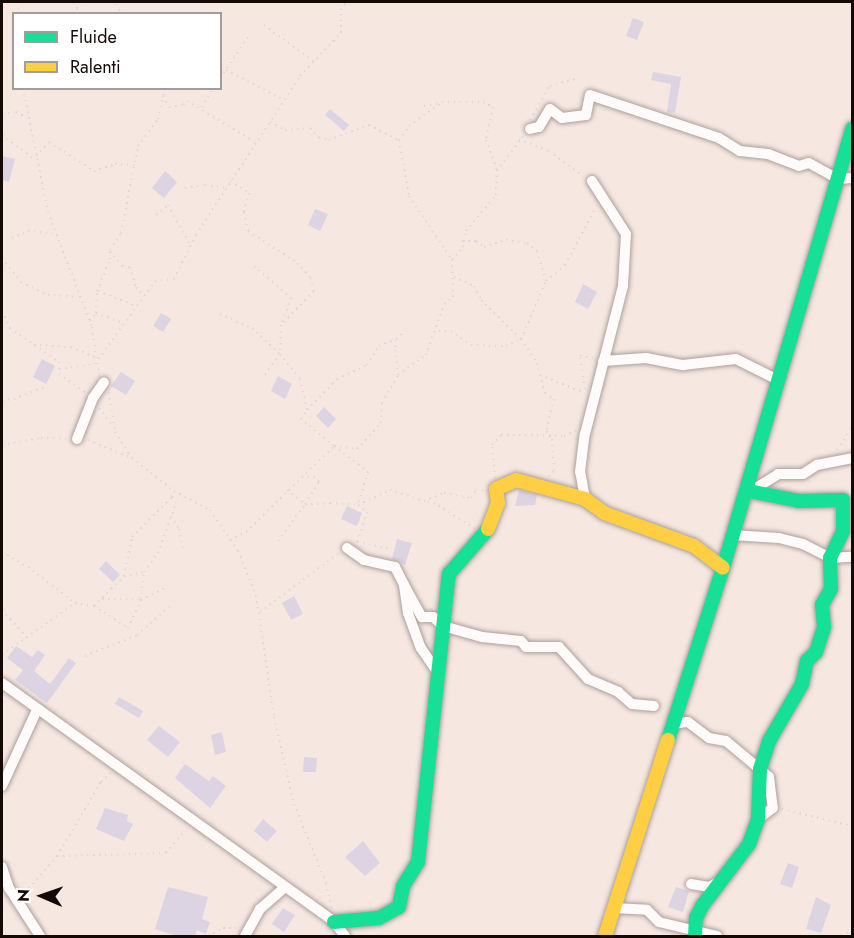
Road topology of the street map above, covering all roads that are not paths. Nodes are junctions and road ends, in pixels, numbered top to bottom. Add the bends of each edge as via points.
1 (530, 129) road end
2 (852, 129) edge
3 (850, 147) edge
4 (838, 178) junction
5 (852, 178) edge
6 (592, 181) road end
7 (603, 362) junction
8 (778, 380) junction
9 (104, 382) road end
10 (77, 439) road end
11 (852, 459) edge
12 (746, 498) junction
13 (585, 499) junction
14 (732, 535) junction
15 (352, 545) road end
16 (852, 557) edge
17 (830, 558) junction
18 (723, 568) junction
19 (404, 585) junction
20 (443, 626) junction
21 (437, 672) junction
22 (2, 683) edge
23 (654, 706) dead end
24 (37, 710) junction
25 (673, 724) junction
26 (760, 770) junction
27 (2, 786) edge
28 (758, 819) junction
29 (2, 867) edge
30 (719, 882) junction
31 (691, 884) dead end
32 (285, 887) junction
33 (614, 908) junction
34 (334, 922) junction
35 (248, 932) edge
36 (696, 933) edge
37 (40, 936) edge
38 (345, 936) edge
39 (605, 936) edge
40 (717, 936) edge

1 - 4 street via 538,127 550,109 562,118 586,115 590,95 719,138 740,151 768,154 799,166 809,163
2 - 3 main road
3 - 4 main road
4 - 5 street
4 - 8 main road
6 - 7 street via 626,234 624,286
7 - 8 street via 646,358 683,365 736,358
7 - 13 street via 586,427 580,472
8 - 12 main road
9 - 10 street via 93,398
11 - 12 street via 830,461 802,474 778,474
12 - 14 main road
12 - 17 main road via 843,500 843,531
13 - 18 main road via 603,513 694,546
13 - 20 main road via 516,480 496,490 498,503 485,535 449,574
14 - 17 street via 803,544
14 - 18 main road
15 - 19 street via 364,560 395,567
16 - 17 street
17 - 26 main road via 831,588 822,605 824,627 816,652 807,661 802,684 769,741
18 - 25 main road
19 - 20 street via 414,609
19 - 21 street via 408,613 421,648
20 - 21 main road
20 - 23 street via 521,641 526,647 560,647 588,680 618,692 632,704
21 - 34 main road via 435,727 426,768 427,806 418,862 403,886 399,907 379,918
22 - 24 street
24 - 27 street
24 - 32 street
25 - 26 street via 688,722 709,738 726,741
25 - 33 main road
26 - 28 main road
26 - 28 street via 769,777 773,808
28 - 30 main road via 749,844
29 - 37 street via 9,888
30 - 31 street via 709,887
30 - 36 main road via 696,918
32 - 34 street
32 - 35 street via 260,909
33 - 36 street via 646,910 658,922
33 - 39 main road
34 - 38 street
36 - 40 street

